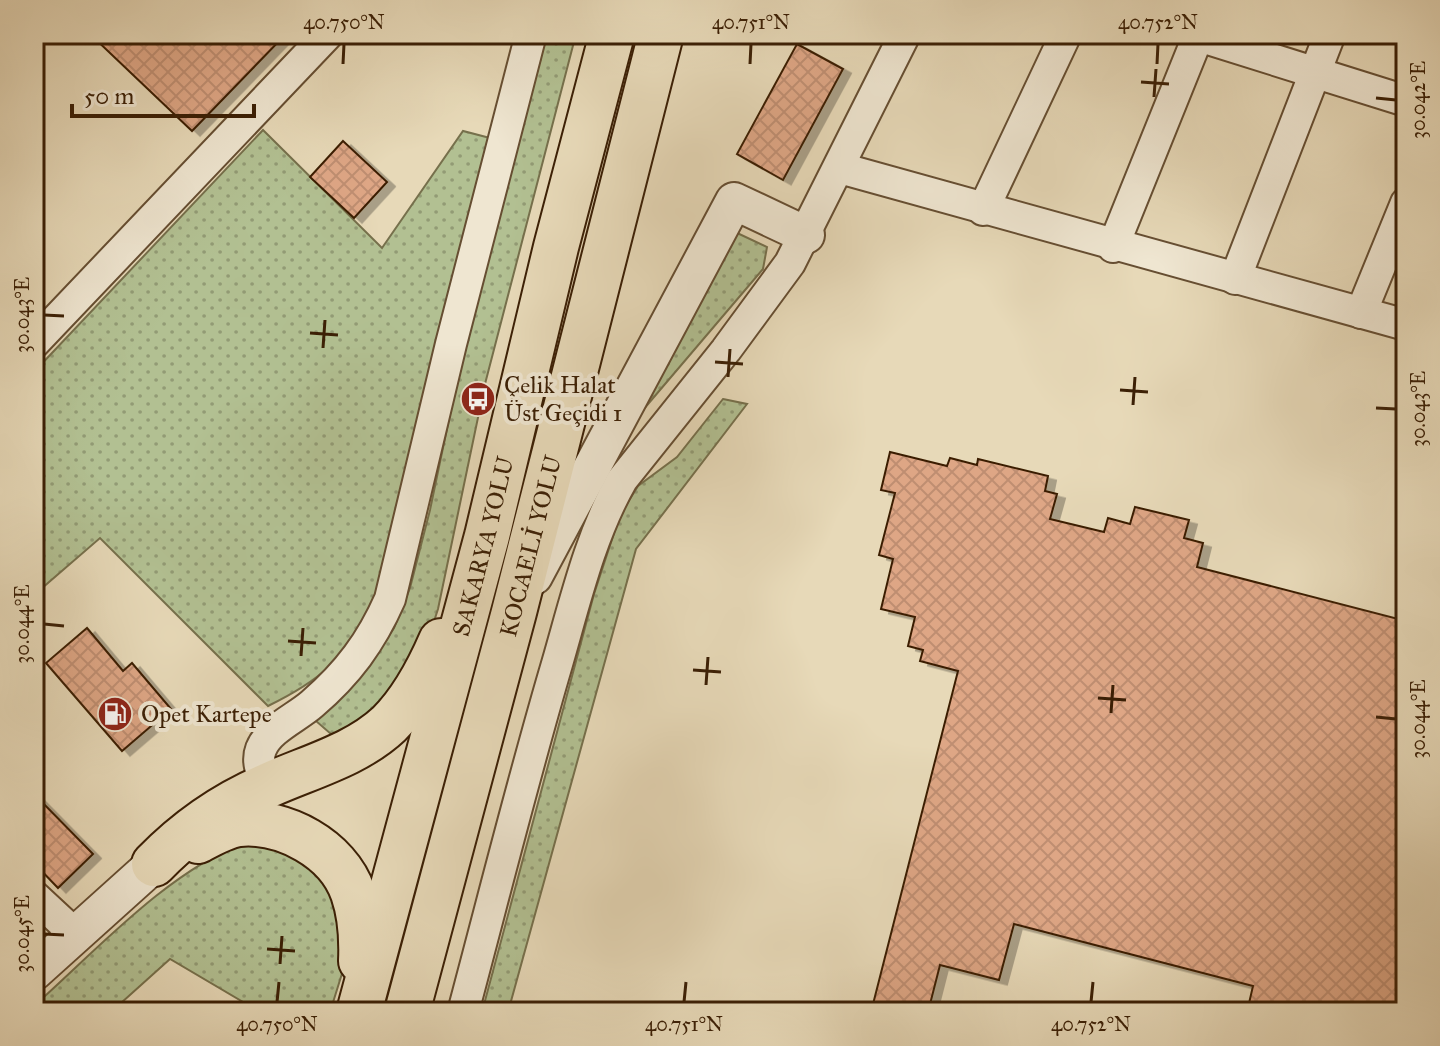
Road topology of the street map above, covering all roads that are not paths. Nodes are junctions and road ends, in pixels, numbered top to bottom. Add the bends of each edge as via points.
1 (328, 34) edge
2 (531, 34) edge
3 (612, 34) edge
4 (661, 34) edge
5 (676, 34) edge
6 (905, 34) edge
7 (1066, 34) edge
8 (1330, 34) edge
9 (1197, 35) edge
10 (1315, 70) junction
11 (1406, 101) edge
12 (840, 168) junction
13 (618, 195) junction
14 (1406, 203) edge
15 (983, 210) junction
16 (806, 235) junction
17 (1113, 247) junction
18 (1235, 279) junction
19 (1361, 313) junction
20 (1406, 325) edge
21 (34, 343) edge
22 (487, 536) junction
23 (514, 612) junction
24 (267, 785) junction
25 (154, 864) junction
26 (34, 896) edge
27 (76, 935) junction
28 (34, 972) edge
29 (360, 1008) edge
30 (407, 1012) edge
31 (463, 1012) edge

1 - 21 street
2 - 24 street via 390,599 373,639 351,667 267,739 259,765
3 - 22 highway, SAKARYA YOLU
4 - 13 highway, KOCAELİ YOLU
5 - 13 highway
6 - 12 street
7 - 15 street
8 - 10 street
9 - 10 street
9 - 17 street
10 - 11 street
10 - 18 street
12 - 15 street
12 - 16 street
13 - 23 highway, KOCAELİ YOLU
14 - 19 street
15 - 17 street
16 - 23 street via 734,201
16 - 31 street via 726,350 611,498 545,704
17 - 18 street
18 - 19 street
19 - 20 street
22 - 24 highway via 439,646 397,714 366,742
22 - 29 highway, SAKARYA YOLU
23 - 30 highway, KOCAELİ YOLU
24 - 25 highway via 208,816
25 - 27 street
25 - 29 highway via 239,824 282,829 307,841 340,868 352,890 362,936
26 - 27 street
27 - 28 street

